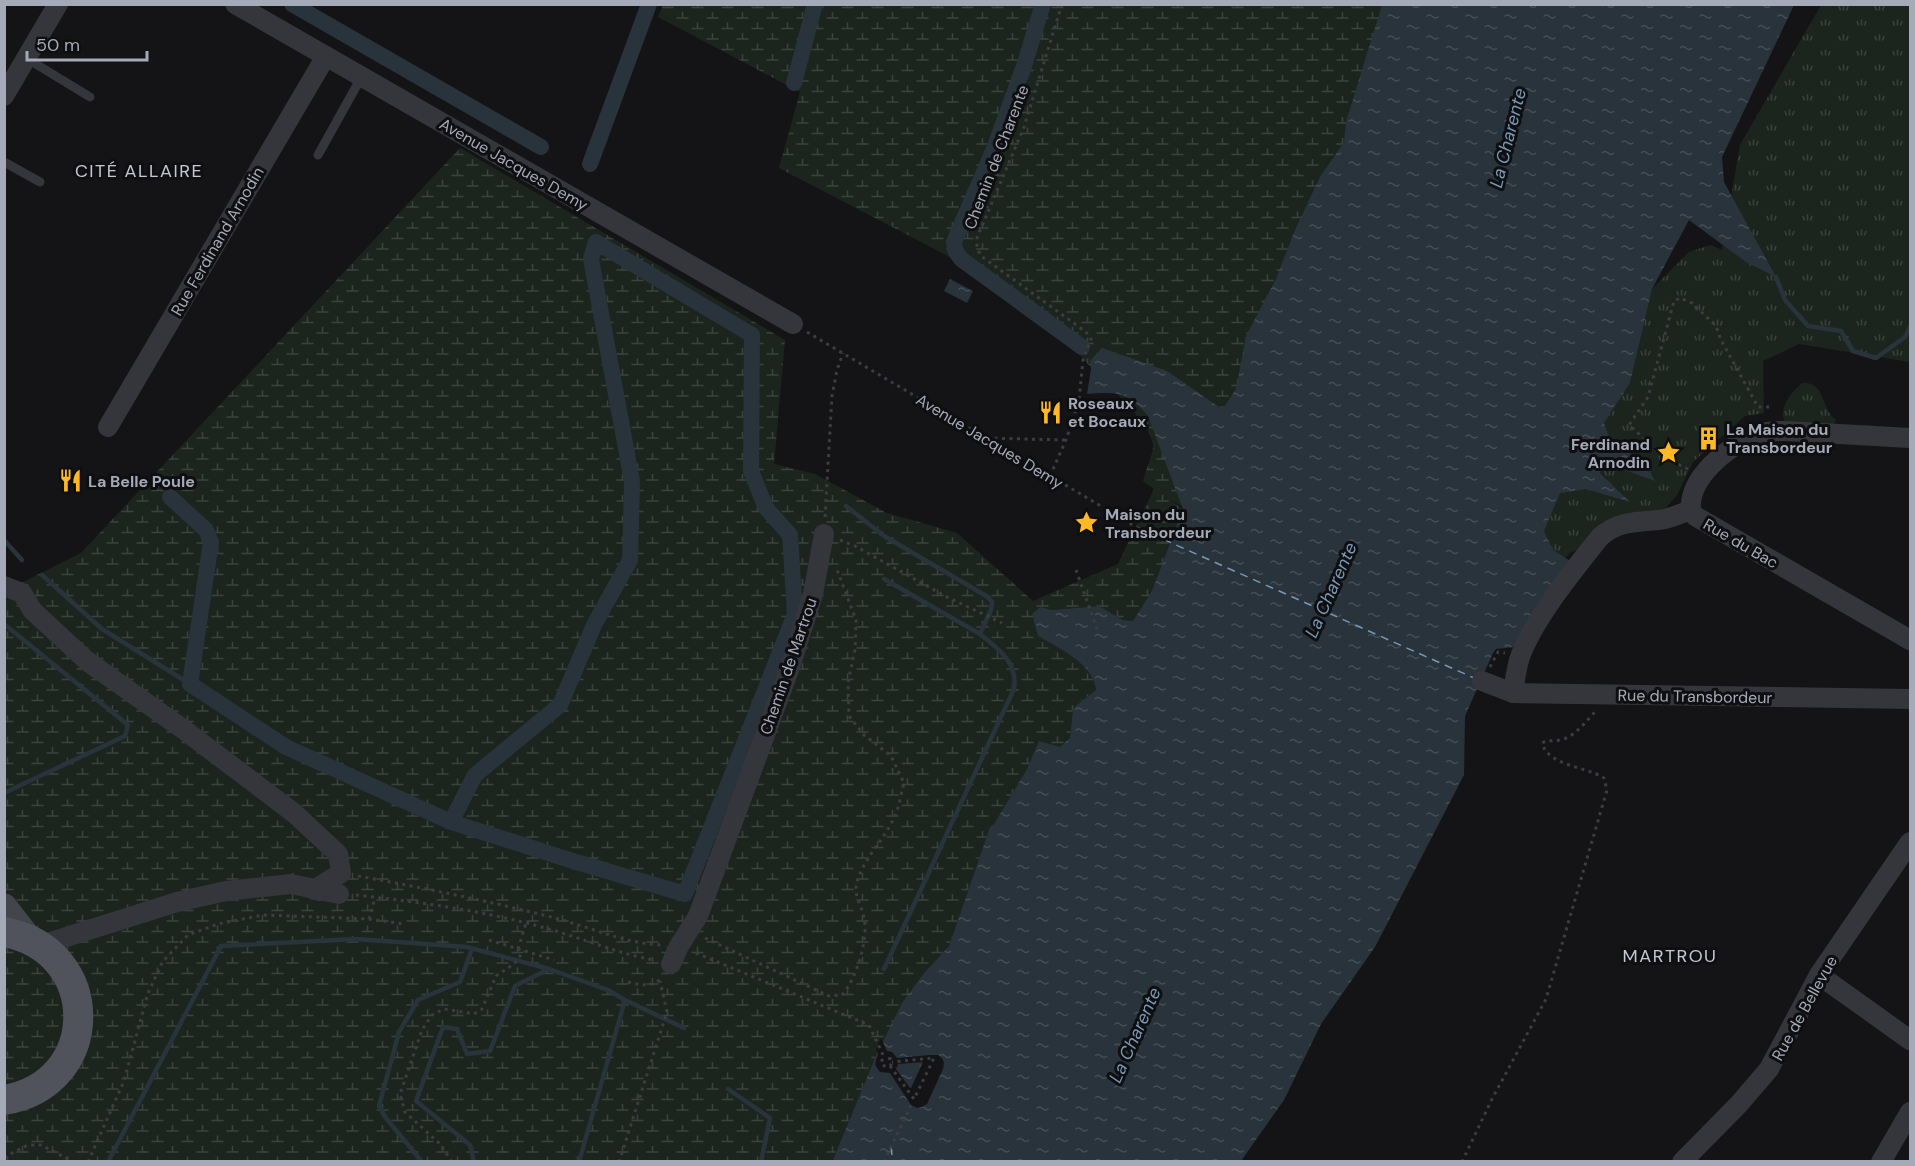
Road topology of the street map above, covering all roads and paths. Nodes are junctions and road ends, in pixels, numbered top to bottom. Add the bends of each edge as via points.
1 (58, 4) edge
2 (235, 4) edge
3 (1062, 4) edge
4 (326, 56) junction
5 (26, 58) junction
6 (362, 76) junction
7 (4, 96) edge
8 (90, 98) dead end
9 (318, 155) dead end
10 (4, 162) edge
11 (40, 182) dead end
12 (793, 324) joint
13 (843, 353) junction
14 (1771, 407) dead end
15 (108, 427) dead end
16 (984, 438) junction
17 (1911, 438) edge
18 (1066, 440) junction
19 (1050, 476) junction
20 (1701, 477) junction
21 (1691, 510) junction
22 (1138, 528) dead end
23 (824, 534) junction
24 (836, 566) dead end
25 (1076, 570) dead end
26 (4, 586) edge
27 (1002, 623) dead end
28 (1097, 629) dead end
29 (1911, 640) edge
30 (1521, 654) junction
31 (1482, 681) joint
32 (1513, 693) junction
33 (1601, 694) junction
34 (1911, 699) edge
35 (1911, 842) edge
36 (341, 873) junction
37 (314, 890) junction
38 (339, 894) joint
39 (375, 898) junction
40 (4, 907) edge
41 (369, 919) junction
42 (526, 923) junction
43 (404, 924) dead end
44 (25, 938) edge
45 (489, 940) dead end
46 (680, 947) junction
47 (518, 949) junction
48 (524, 951) junction
49 (554, 960) dead end
50 (1819, 975) junction
51 (660, 981) junction
52 (628, 982) dead end
53 (1911, 1040) edge
54 (884, 1057) junction
55 (891, 1064) junction
56 (4, 1100) edge
57 (911, 1105) dead end
58 (1911, 1112) edge
59 (4, 1158) edge
60 (74, 1161) edge
61 (88, 1161) edge
62 (452, 1161) edge
63 (619, 1161) edge
64 (884, 1161) edge
65 (1462, 1161) edge
66 (1682, 1161) edge
67 (1881, 1161) edge

1 - 5 street
2 - 4 street, Avenue Jacques Demy
3 - 18 path, Chemin de Charente via 1024,127 977,238 977,248 981,256 1091,339 1083,360 1079,400
4 - 6 street, Avenue Jacques Demy
4 - 15 street, Rue Ferdinand Arnodin
5 - 7 street
5 - 8 lane
6 - 9 lane
6 - 12 street, Avenue Jacques Demy
10 - 11 lane
12 - 13 path, Avenue Jacques Demy
13 - 16 path, Avenue Jacques Demy
13 - 23 path via 832,396
14 - 20 path via 1758,407 1716,326 1692,303 1680,298 1674,301 1648,396 1629,425 1666,459
16 - 18 path
16 - 19 path, Avenue Jacques Demy
17 - 20 street via 1771,431 1737,445
18 - 19 path, Chemin de Charente
19 - 22 path, Avenue Jacques Demy
20 - 21 street via 1690,500
21 - 29 street, Rue du Bac via 1695,516
21 - 30 street, Rue du Bac via 1609,529 1542,615
23 - 27 path via 855,546
23 - 46 street, Chemin de Martrou via 813,594 790,667 698,916
24 - 46 path via 856,620 848,682 849,716 864,735 891,756 904,783 894,818 867,858 856,884 856,898 865,918 863,947 850,987 842,996 829,996
25 - 28 path
26 - 36 street via 22,592 32,610 87,661 294,813 338,854
30 - 31 path via 1498,652
30 - 32 street, Rue du Bac
31 - 32 street, Rue du Transbordeur
32 - 33 street, Rue du Transbordeur
33 - 34 street, Rue du Transbordeur
33 - 65 path via 1596,711 1574,734 1542,744 1552,759 1604,778 1607,790 1546,999
35 - 50 street, Rue de Bellevue
36 - 37 street
36 - 46 path via 499,904 628,941
37 - 38 street
37 - 44 street via 291,884 226,891
38 - 39 path
39 - 41 path
39 - 42 path via 443,906
40 - 44 main road
41 - 43 path
41 - 61 path via 263,915 188,935 163,961 148,993 124,1081
42 - 46 path via 639,957
42 - 47 path
44 - 56 main road via 52,954 69,976 78,1003 78,1030 69,1057 52,1078 30,1093
45 - 47 path
46 - 51 path
46 - 54 path via 869,1025
47 - 48 path
48 - 49 path
48 - 62 path via 514,964 496,976 482,1009 474,1014 444,1009 432,1014 422,1030 400,1094 405,1112 440,1144
50 - 53 street
50 - 66 street, Rue de Bellevue via 1769,1069
51 - 52 path via 644,986
51 - 63 path via 667,1011
54 - 55 path
54 - 55 path via 882,1065
55 - 55 path via 914,1099 934,1058
57 - 64 path
58 - 67 street
59 - 60 path via 28,1145 41,1145

